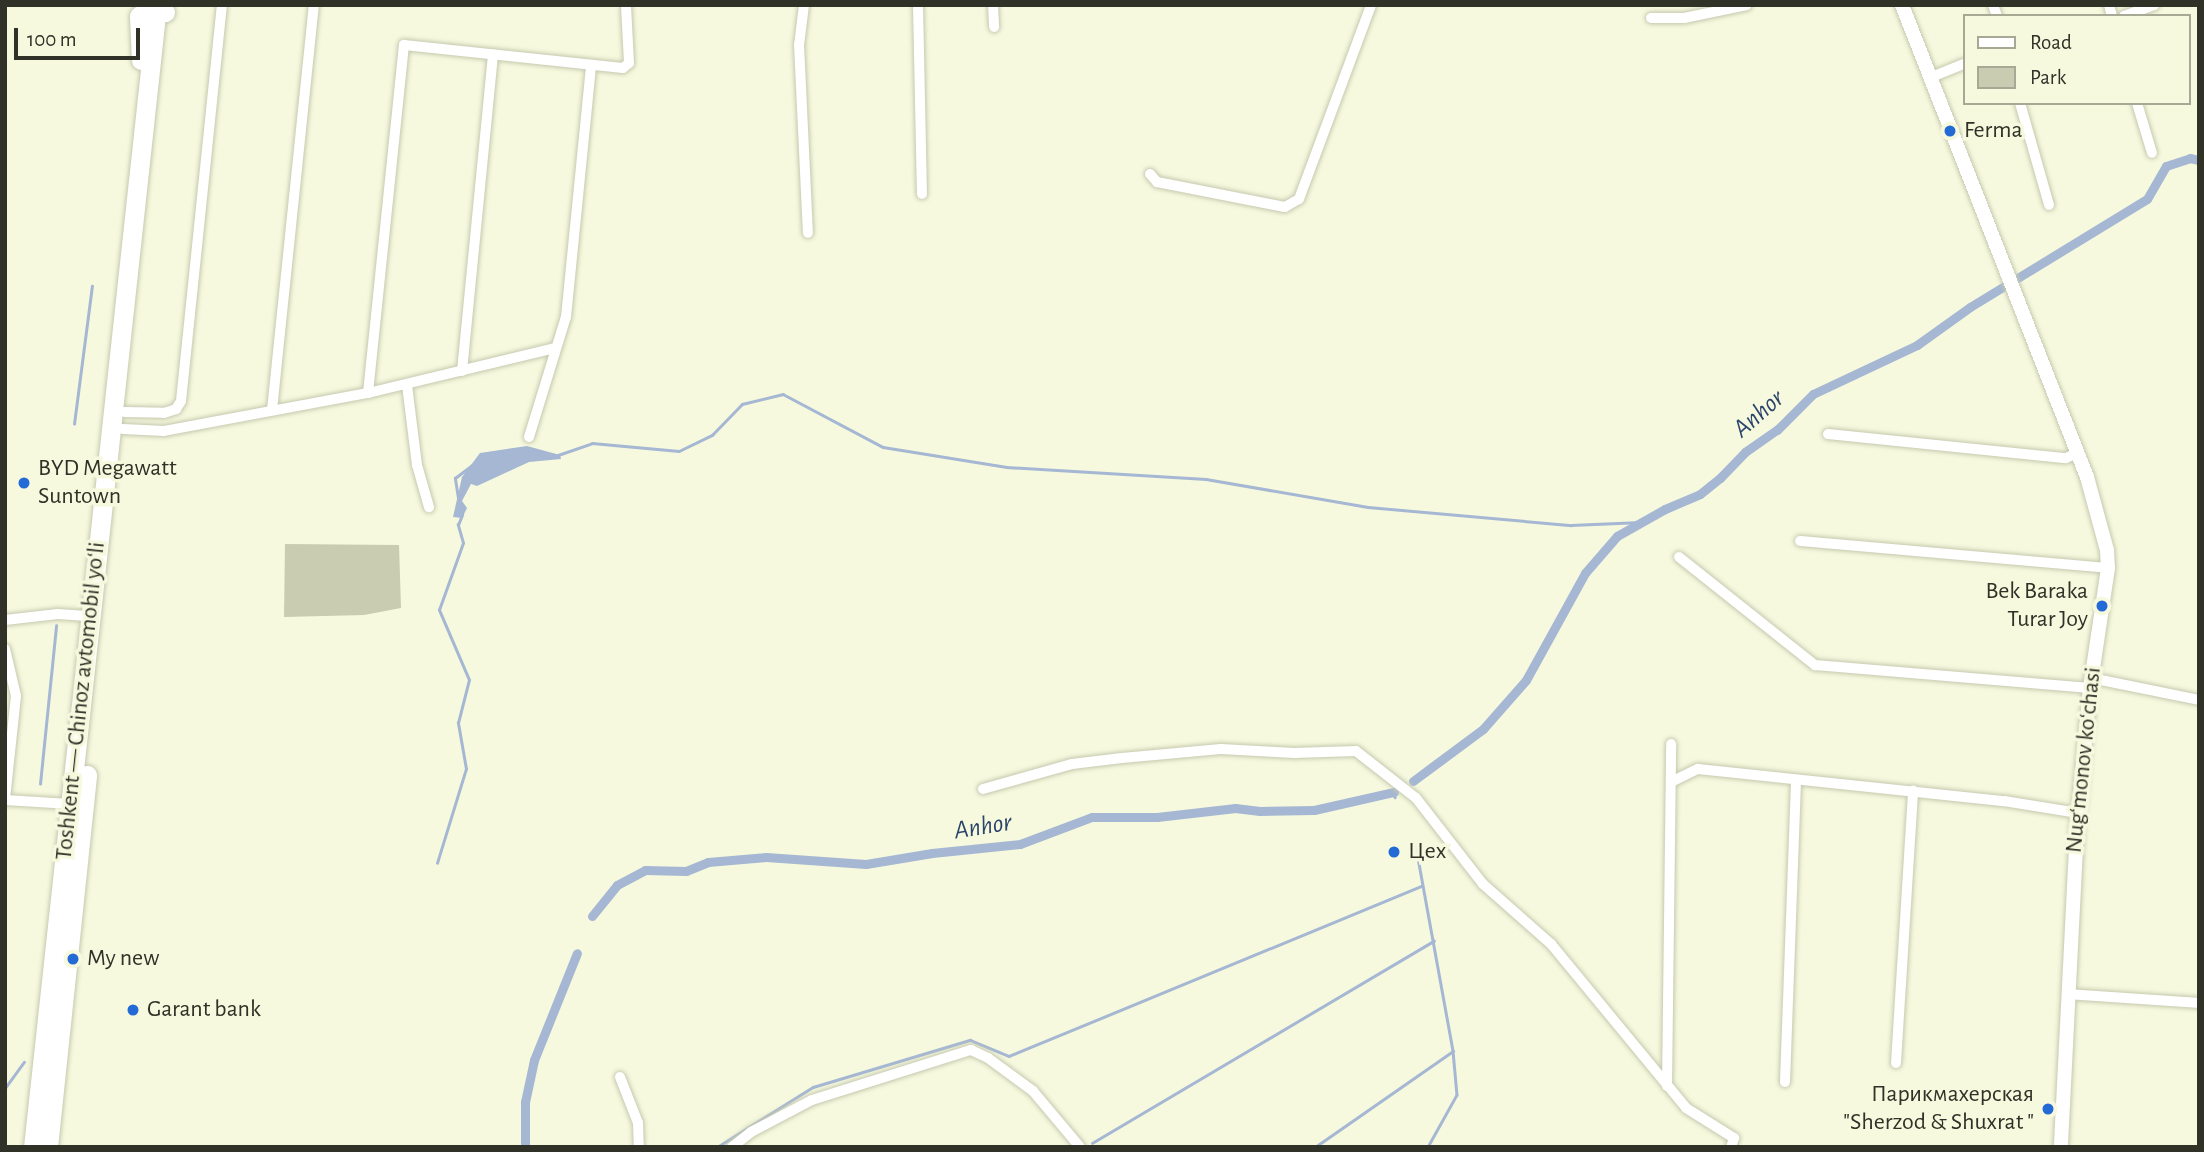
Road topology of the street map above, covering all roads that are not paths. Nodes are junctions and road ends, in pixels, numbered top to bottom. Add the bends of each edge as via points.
1 (222, 5) edge
2 (314, 5) edge
3 (626, 5) edge
4 (804, 5) edge
5 (918, 5) edge
6 (993, 5) edge
7 (1371, 5) edge
8 (1747, 5) edge
9 (1902, 5) edge
10 (2154, 5) edge
11 (2129, 14) edge
12 (161, 17) edge
13 (1651, 18) dead end
14 (994, 27) dead end
15 (493, 55) junction
16 (591, 65) junction
17 (1962, 65) edge
18 (1929, 78) junction
19 (2021, 105) edge
20 (2138, 105) edge
21 (2152, 153) dead end
22 (1150, 174) dead end
23 (922, 194) dead end
24 (2049, 205) dead end
25 (808, 233) dead end
26 (556, 348) junction
27 (462, 372) junction
28 (407, 385) junction
29 (368, 393) junction
30 (272, 410) junction
31 (124, 421) junction
32 (1828, 434) dead end
33 (529, 437) dead end
34 (2077, 453) junction
35 (429, 507) dead end
36 (1800, 541) dead end
37 (1679, 556) dead end
38 (2108, 568) junction
39 (90, 616) junction
40 (5, 620) edge
41 (5, 649) edge
42 (2091, 683) junction
43 (2199, 700) edge
44 (1671, 744) dead end
45 (1796, 781) junction
46 (1671, 782) junction
47 (983, 789) dead end
48 (1913, 791) junction
49 (5, 799) edge
50 (70, 804) junction
51 (2078, 813) junction
52 (2068, 994) junction
53 (2199, 1003) edge
54 (1896, 1063) dead end
55 (620, 1076) dead end
56 (1785, 1082) dead end
57 (1667, 1086) junction
58 (33, 1147) edge
59 (48, 1147) edge
60 (639, 1147) edge
61 (732, 1147) edge
62 (1080, 1147) edge
63 (1731, 1147) edge
64 (2061, 1147) edge

1 - 31 street via 181,401 171,412
2 - 30 street
3 - 16 street via 629,63 623,68
4 - 25 street via 799,44
5 - 23 street
6 - 14 street
7 - 22 street via 1299,199 1285,207 1157,182
8 - 13 street via 1684,18
9 - 18 main road, Nugʻmonov koʻchasi
10 - 11 street
12 - 31 highway, Toshkent — Chinoz avtomobil yoʻli
12 - 39 highway, Toshkent — Chinoz avtomobil yoʻli via 146,9 139,16 142,144
15 - 16 street
15 - 27 street
15 - 29 street via 404,45
16 - 26 street via 566,317
17 - 18 street
18 - 34 main road, Nugʻmonov koʻchasi
19 - 24 street
20 - 21 street
26 - 27 street
26 - 33 street
27 - 28 street
28 - 29 street
28 - 35 street via 417,465
29 - 30 street
30 - 31 street via 164,432
31 - 59 highway, Toshkent — Chinoz avtomobil yoʻli
32 - 34 street via 2066,458
34 - 38 main road, Nugʻmonov koʻchasi via 2099,514
36 - 38 street
37 - 42 street via 1815,665
38 - 42 main road, Nugʻmonov koʻchasi
39 - 40 street via 58,614
39 - 50 highway, Toshkent — Chinoz avtomobil yoʻli
41 - 49 street via 16,696
42 - 43 street
42 - 51 main road, Nugʻmonov koʻchasi
44 - 46 street
45 - 46 street via 1698,769
45 - 48 street
45 - 56 street
46 - 57 street
47 - 57 street via 1072,764 1122,758 1221,748 1356,751 1416,798 1483,884 1551,944
48 - 51 street
48 - 54 street
49 - 50 street
50 - 58 highway, Toshkent — Chinoz avtomobil yoʻli
51 - 52 main road, Nugʻmonov koʻchasi
52 - 53 street
52 - 64 main road, Nugʻmonov koʻchasi
55 - 60 street via 638,1123
57 - 63 street via 1686,1108 1734,1138
61 - 62 street via 812,1100 971,1050 1033,1091

